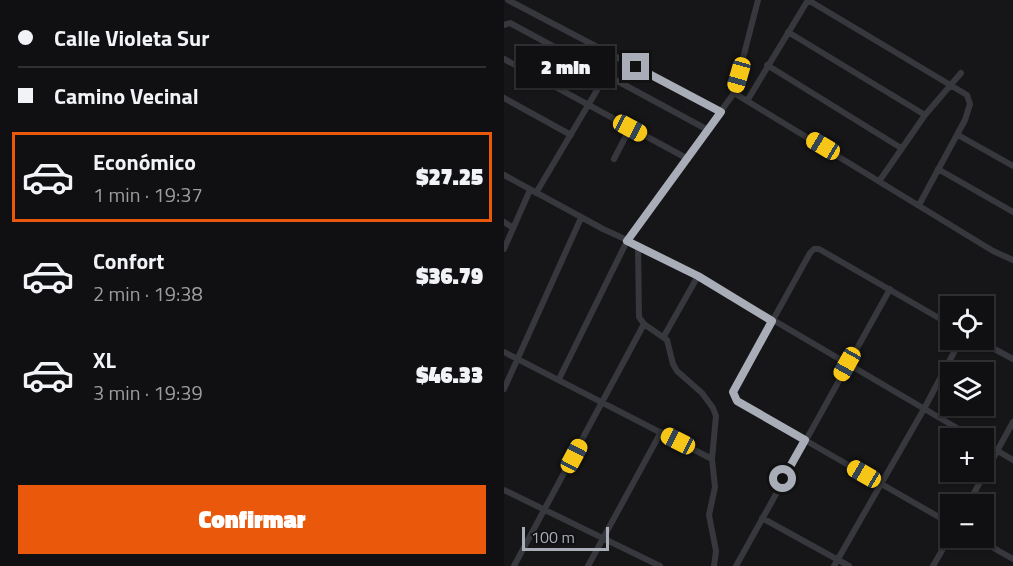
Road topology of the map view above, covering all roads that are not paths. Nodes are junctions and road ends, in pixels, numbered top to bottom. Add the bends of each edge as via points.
1 (508, 0) edge
2 (758, 0) edge
3 (808, 0) edge
4 (504, 25) edge
5 (788, 32) junction
6 (504, 59) edge
7 (767, 65) junction
8 (961, 73) dead end
9 (606, 75) junction
10 (951, 84) junction
11 (734, 93) junction
12 (504, 98) edge
13 (747, 101) junction
14 (589, 104) junction
15 (721, 112) junction
16 (925, 115) junction
17 (630, 128) junction
18 (708, 130) junction
19 (571, 135) junction
20 (958, 135) junction
21 (901, 148) junction
22 (614, 159) dead end
23 (688, 159) junction
24 (1013, 166) edge
25 (938, 169) junction
26 (504, 175) edge
27 (880, 180) junction
28 (533, 192) junction
29 (919, 205) junction
30 (1013, 212) edge
31 (581, 218) junction
32 (504, 222) edge
33 (513, 228) junction
34 (627, 241) junction
35 (638, 245) junction
36 (504, 249) edge
37 (1013, 260) edge
38 (698, 276) junction
39 (890, 289) junction
40 (940, 319) edge
41 (772, 321) junction
42 (644, 324) junction
43 (664, 336) junction
44 (994, 349) edge
45 (955, 350) edge
46 (504, 351) edge
47 (518, 359) junction
48 (1013, 359) edge
49 (847, 364) junction
50 (559, 379) junction
51 (504, 389) edge
52 (603, 402) junction
53 (924, 409) junction
54 (1013, 422) edge
55 (957, 428) edge
56 (660, 432) junction
57 (805, 440) junction
58 (994, 449) edge
59 (997, 451) junction
60 (712, 459) junction
61 (1013, 460) edge
62 (880, 483) junction
63 (504, 490) edge
64 (973, 494) edge
65 (545, 510) junction
66 (762, 518) junction
67 (940, 518) edge
68 (604, 538) junction
69 (943, 548) edge
70 (994, 548) edge
71 (1013, 559) edge
72 (836, 563) edge
73 (514, 566) edge
74 (588, 566) edge
75 (658, 566) edge
76 (714, 566) edge
77 (736, 566) edge
78 (849, 566) edge
79 (933, 566) edge

1 - 15 street
2 - 11 street
3 - 5 street
3 - 10 street
4 - 9 street via 510,23
5 - 7 street
5 - 16 street
6 - 14 street
7 - 13 street
7 - 21 street
8 - 10 street
9 - 14 street
9 - 18 street
10 - 16 street
10 - 20 street via 969,100 970,108
11 - 13 street
11 - 15 street
12 - 19 street
13 - 27 street
14 - 17 street
14 - 19 street
15 - 18 street
16 - 21 street
17 - 22 street
17 - 23 street
18 - 23 street
19 - 28 street
20 - 24 street
20 - 25 street
21 - 27 street
23 - 34 street
25 - 29 street
25 - 30 street
26 - 28 street
27 - 29 street
28 - 31 street
28 - 33 street
29 - 37 street
31 - 34 street
31 - 47 street
32 - 33 street
33 - 36 street
34 - 35 street
34 - 50 street
35 - 38 street
35 - 42 street via 637,312
38 - 41 street
38 - 43 street
39 - 40 street
39 - 41 street via 814,249
39 - 49 street
41 - 49 street
41 - 57 street via 733,395
42 - 43 street
42 - 52 street
43 - 60 street via 677,371 713,408 716,423
44 - 48 street
45 - 53 street
46 - 47 street
47 - 50 street
47 - 51 street
49 - 53 street
49 - 57 street
50 - 52 street
52 - 56 street
52 - 65 street
53 - 55 street
53 - 62 street
54 - 59 street
56 - 60 street
56 - 68 street
57 - 62 street
57 - 66 street
58 - 59 street
59 - 61 street
59 - 64 street
60 - 76 street via 715,487 709,514 716,551
62 - 67 street
62 - 72 street
63 - 65 street
65 - 68 street
65 - 73 street
66 - 72 street
66 - 77 street
68 - 74 street
68 - 75 street
69 - 79 street
70 - 71 street
72 - 78 street

